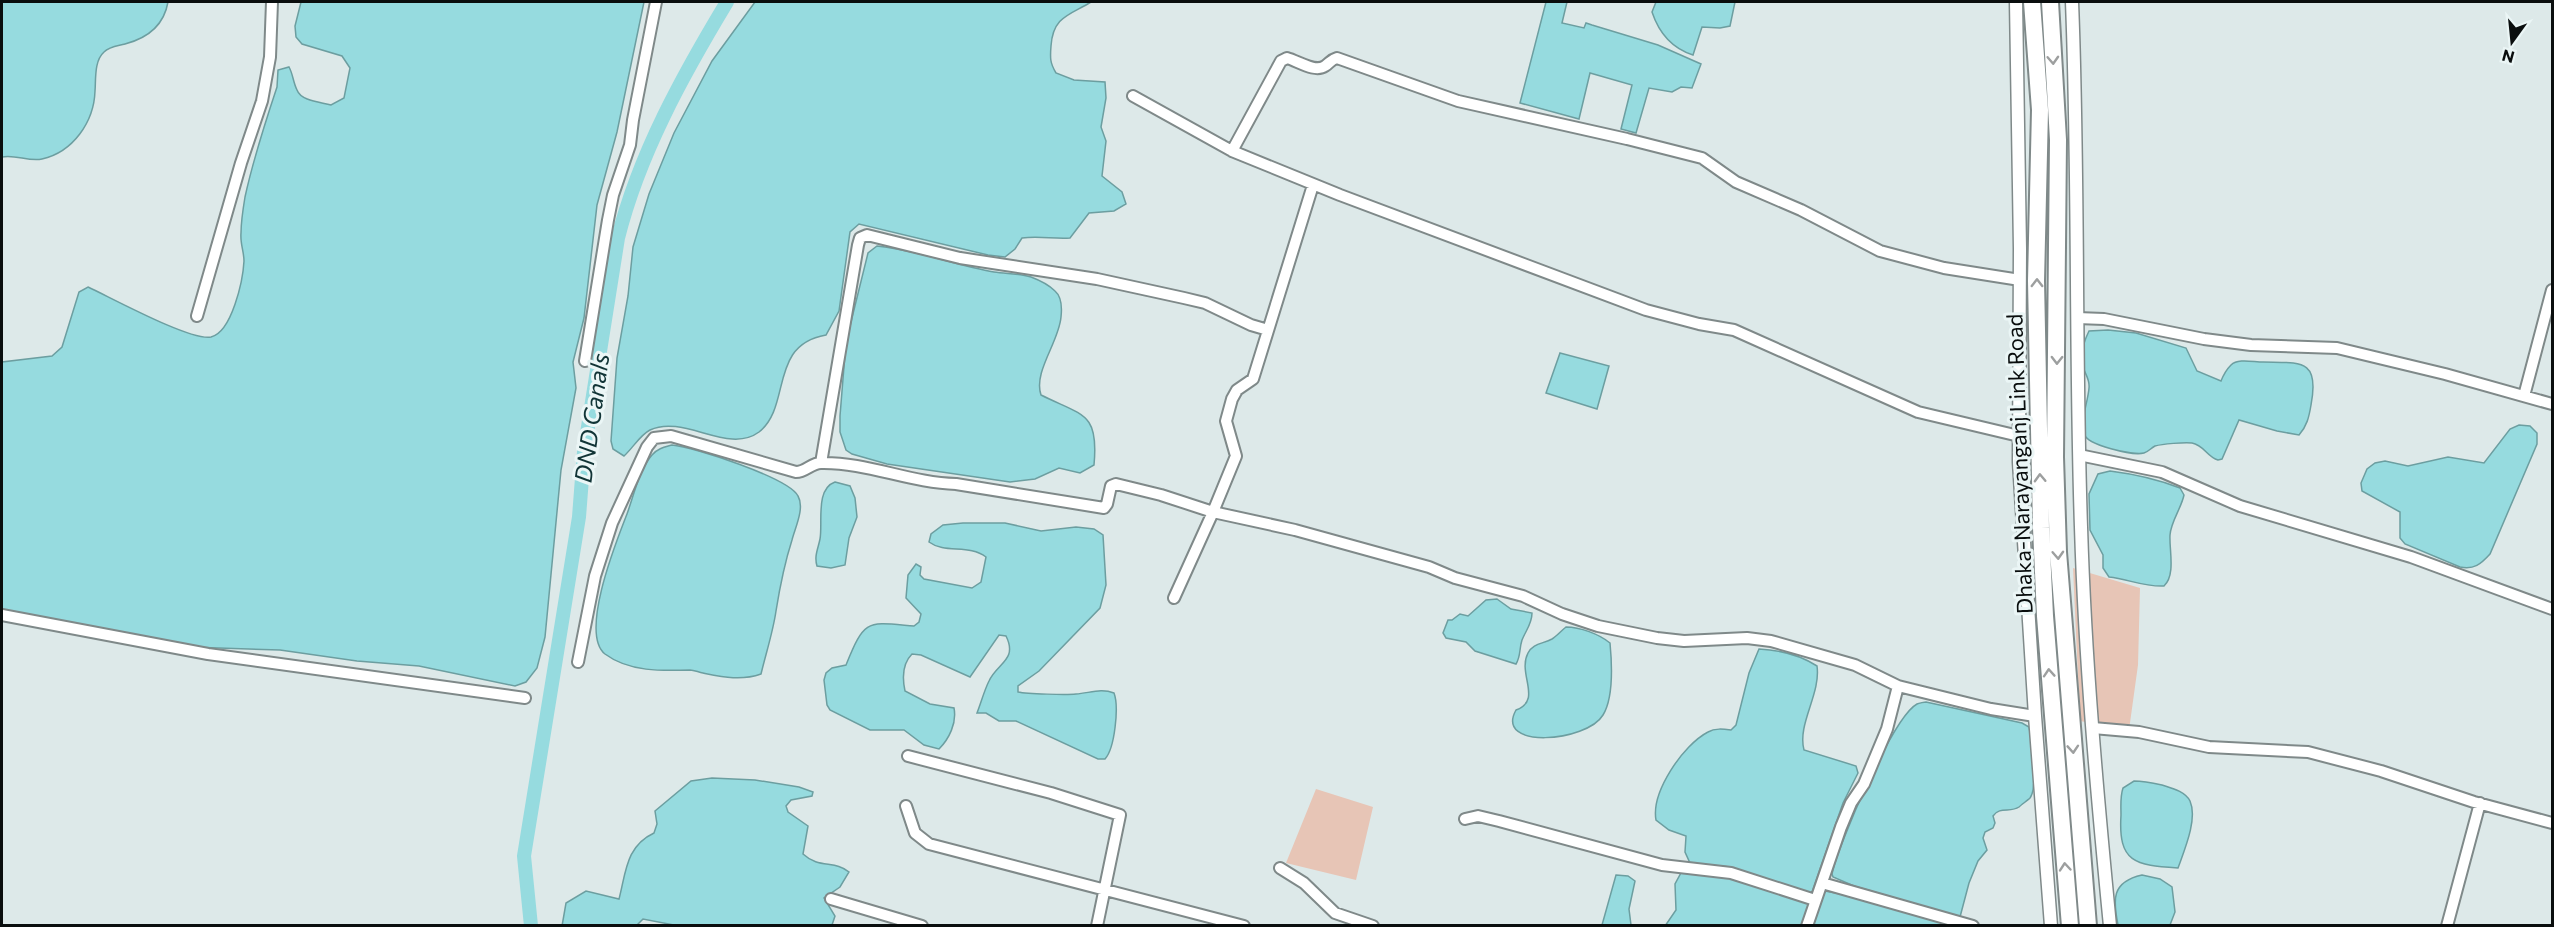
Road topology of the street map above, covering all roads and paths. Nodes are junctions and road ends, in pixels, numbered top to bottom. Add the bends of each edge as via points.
1 (273, 2) edge
2 (656, 2) edge
3 (2016, 2) edge
4 (2032, 2) edge
5 (2050, 2) edge
6 (2072, 2) edge
7 (2025, 23) junction
8 (1133, 96) dead end
9 (1232, 151) junction
10 (1313, 185) junction
11 (2020, 280) junction
12 (2553, 290) edge
13 (197, 316) dead end
14 (2077, 318) junction
15 (1268, 330) junction
16 (585, 361) dead end
17 (2524, 396) junction
18 (2553, 404) edge
19 (2019, 436) junction
20 (2079, 455) junction
21 (820, 463) junction
22 (1213, 512) junction
23 (1174, 598) dead end
24 (2553, 609) edge
25 (2, 615) edge
26 (578, 662) dead end
27 (1898, 686) junction
28 (525, 698) dead end
29 (2035, 716) junction
30 (2093, 728) junction
31 (908, 756) dead end
32 (2480, 803) junction
33 (906, 806) dead end
34 (1465, 819) dead end
35 (2553, 823) edge
36 (1280, 868) dead end
37 (1822, 883) junction
38 (1103, 890) junction
39 (831, 899) dead end
40 (1815, 900) junction
41 (1351, 923) edge
42 (922, 926) edge
43 (1097, 926) edge
44 (1244, 926) edge
45 (1373, 926) edge
46 (1807, 926) edge
47 (1973, 926) edge
48 (2051, 926) edge
49 (2070, 926) edge
50 (2088, 926) edge
51 (2110, 926) edge
52 (2447, 926) edge

1 - 13 street via 270,57 262,101
2 - 16 street via 630,145 608,220
3 - 7 street
4 - 7 main road, Dhaka-Narayanganj Link Road
5 -> 50 main road, Dhaka-Narayanganj Link Road via 2058,140 2058,552
6 - 14 street
7 - 11 street
49 -> 7 main road, Dhaka-Narayanganj Link Road via 2041,528 2037,316 2040,110
8 - 9 street
9 - 10 street
9 - 11 street via 1281,62 1287,58 1317,68 1337,58 1458,101 1702,158 1736,182 1880,251 1944,268
10 - 15 street
10 - 19 street via 1635,306 1734,330 1917,412
11 - 19 street
12 - 17 street
14 - 17 street via 2113,320 2251,345 2337,348
14 - 20 street
15 - 21 street via 1184,297 960,258 867,235 860,238 858,245
15 - 22 street via 1253,379 1232,399 1226,421 1236,456
17 - 18 street
19 - 29 street
20 - 24 street via 2162,472 2240,506 2411,557
20 - 30 street
21 - 22 street via 1104,508 1111,486 1116,484
21 - 26 street via 796,472 671,436 654,438 635,469 612,523 595,576
22 - 23 street
22 - 27 street via 1429,567 1523,596 1598,626 1657,638 1771,641 1855,665
25 - 28 street via 208,654
27 - 29 street
27 - 37 street via 1887,729 1851,803
29 - 48 street
30 - 32 street via 2139,732 2209,747 2308,752
30 - 51 street
31 - 38 street via 1120,815
32 - 35 street
32 - 52 street
33 - 38 street via 915,833 929,844
34 - 40 street via 1478,816 1499,820 1662,865 1731,873
36 - 41 street
37 - 40 street
37 - 47 street
38 - 43 street
38 - 44 street
39 - 42 street
40 - 46 street
41 - 45 street

